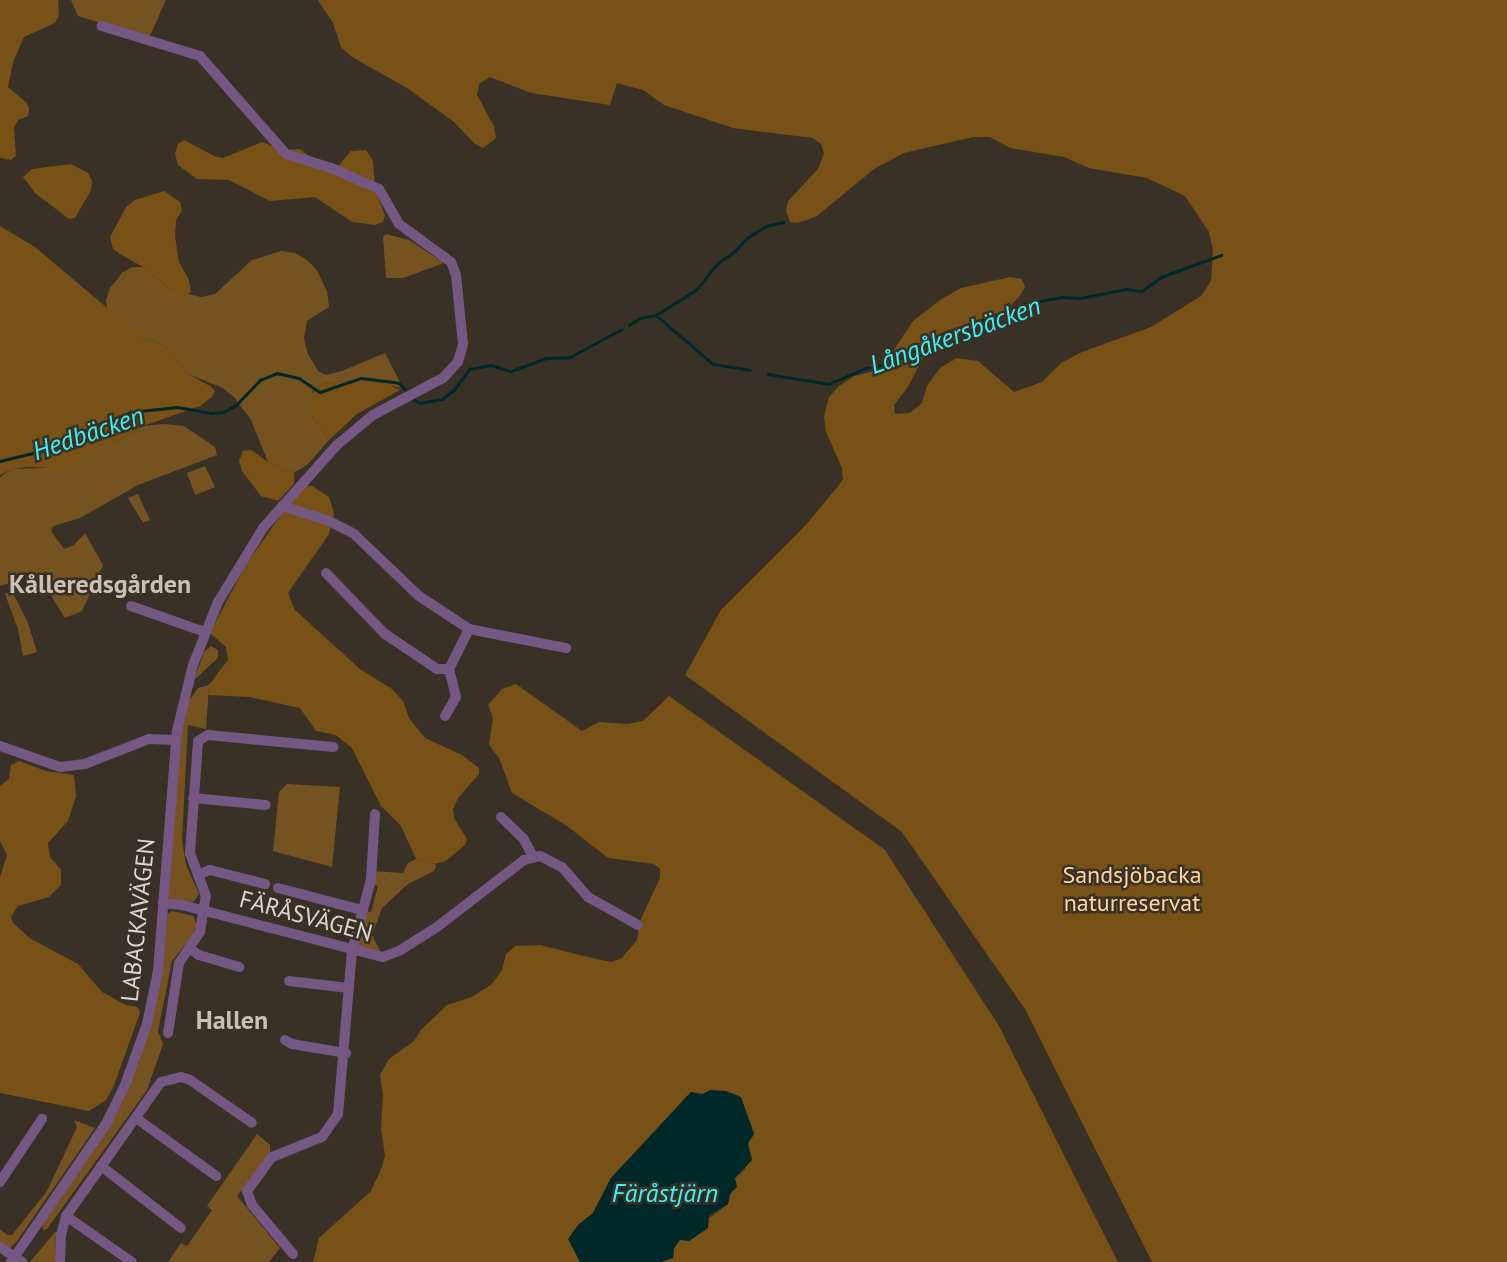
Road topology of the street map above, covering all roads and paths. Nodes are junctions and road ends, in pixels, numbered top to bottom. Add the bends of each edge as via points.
1 (101, 26) dead end
2 (282, 506) junction
3 (326, 573) dead end
4 (131, 606) dead end
5 (469, 629) junction
6 (205, 632) junction
7 (566, 648) dead end
8 (449, 669) junction
9 (445, 716) dead end
10 (176, 740) junction
11 (0, 746) edge
12 (333, 747) dead end
13 (193, 798) junction
14 (266, 805) dead end
15 (375, 814) dead end
16 (501, 817) dead end
17 (533, 856) junction
18 (198, 874) junction
19 (265, 884) dead end
20 (278, 888) dead end
21 (163, 903) junction
22 (362, 910) junction
23 (203, 911) junction
24 (638, 925) dead end
25 (189, 948) junction
26 (352, 951) junction
27 (239, 967) dead end
28 (289, 981) dead end
29 (349, 988) junction
30 (168, 1032) dead end
31 (285, 1040) dead end
32 (345, 1053) junction
33 (136, 1118) junction
34 (42, 1119) dead end
35 (252, 1123) dead end
36 (101, 1167) junction
37 (216, 1177) dead end
38 (0, 1182) edge
39 (66, 1216) junction
40 (181, 1227) dead end
41 (0, 1247) edge
42 (293, 1254) dead end
43 (16, 1260) edge
44 (60, 1262) edge
45 (132, 1262) edge

1 - 2 street, LABACKAVÄGEN via 200,56 283,151 379,189 399,224 451,262 463,333 458,362 443,379 360,424
2 - 5 street via 354,534 419,596
2 - 6 street, LABACKAVÄGEN via 232,577
3 - 8 street via 385,634 437,669
4 - 6 street
5 - 7 street
5 - 8 street
6 - 10 street, LABACKAVÄGEN
8 - 9 street via 456,697
10 - 11 street via 149,739 85,764 60,767
10 - 21 street, LABACKAVÄGEN
12 - 13 street via 203,736 197,746
13 - 14 street
13 - 18 street via 190,853
15 - 22 street via 370,879
16 - 17 street via 523,838
17 - 24 street via 554,861 588,897
17 - 26 street, FÄRÅSVÄGEN via 399,951 383,957
18 - 19 street via 219,872
18 - 23 street via 206,896
20 - 22 street
21 - 23 street, FÄRÅSVÄGEN
21 - 43 street, LABACKAVÄGEN via 153,997 125,1085 93,1145
22 - 26 street
23 - 25 street via 200,932
23 - 26 street, FÄRÅSVÄGEN
25 - 27 street
25 - 30 street via 179,963
26 - 29 street
28 - 29 street
29 - 32 street
31 - 32 street
32 - 42 street via 340,1104 332,1126 310,1143 272,1157 247,1191 252,1205
33 - 35 street via 161,1082 181,1077
33 - 36 street
33 - 37 street
34 - 38 street
36 - 39 street
36 - 40 street
39 - 44 street
39 - 45 street
41 - 43 street

